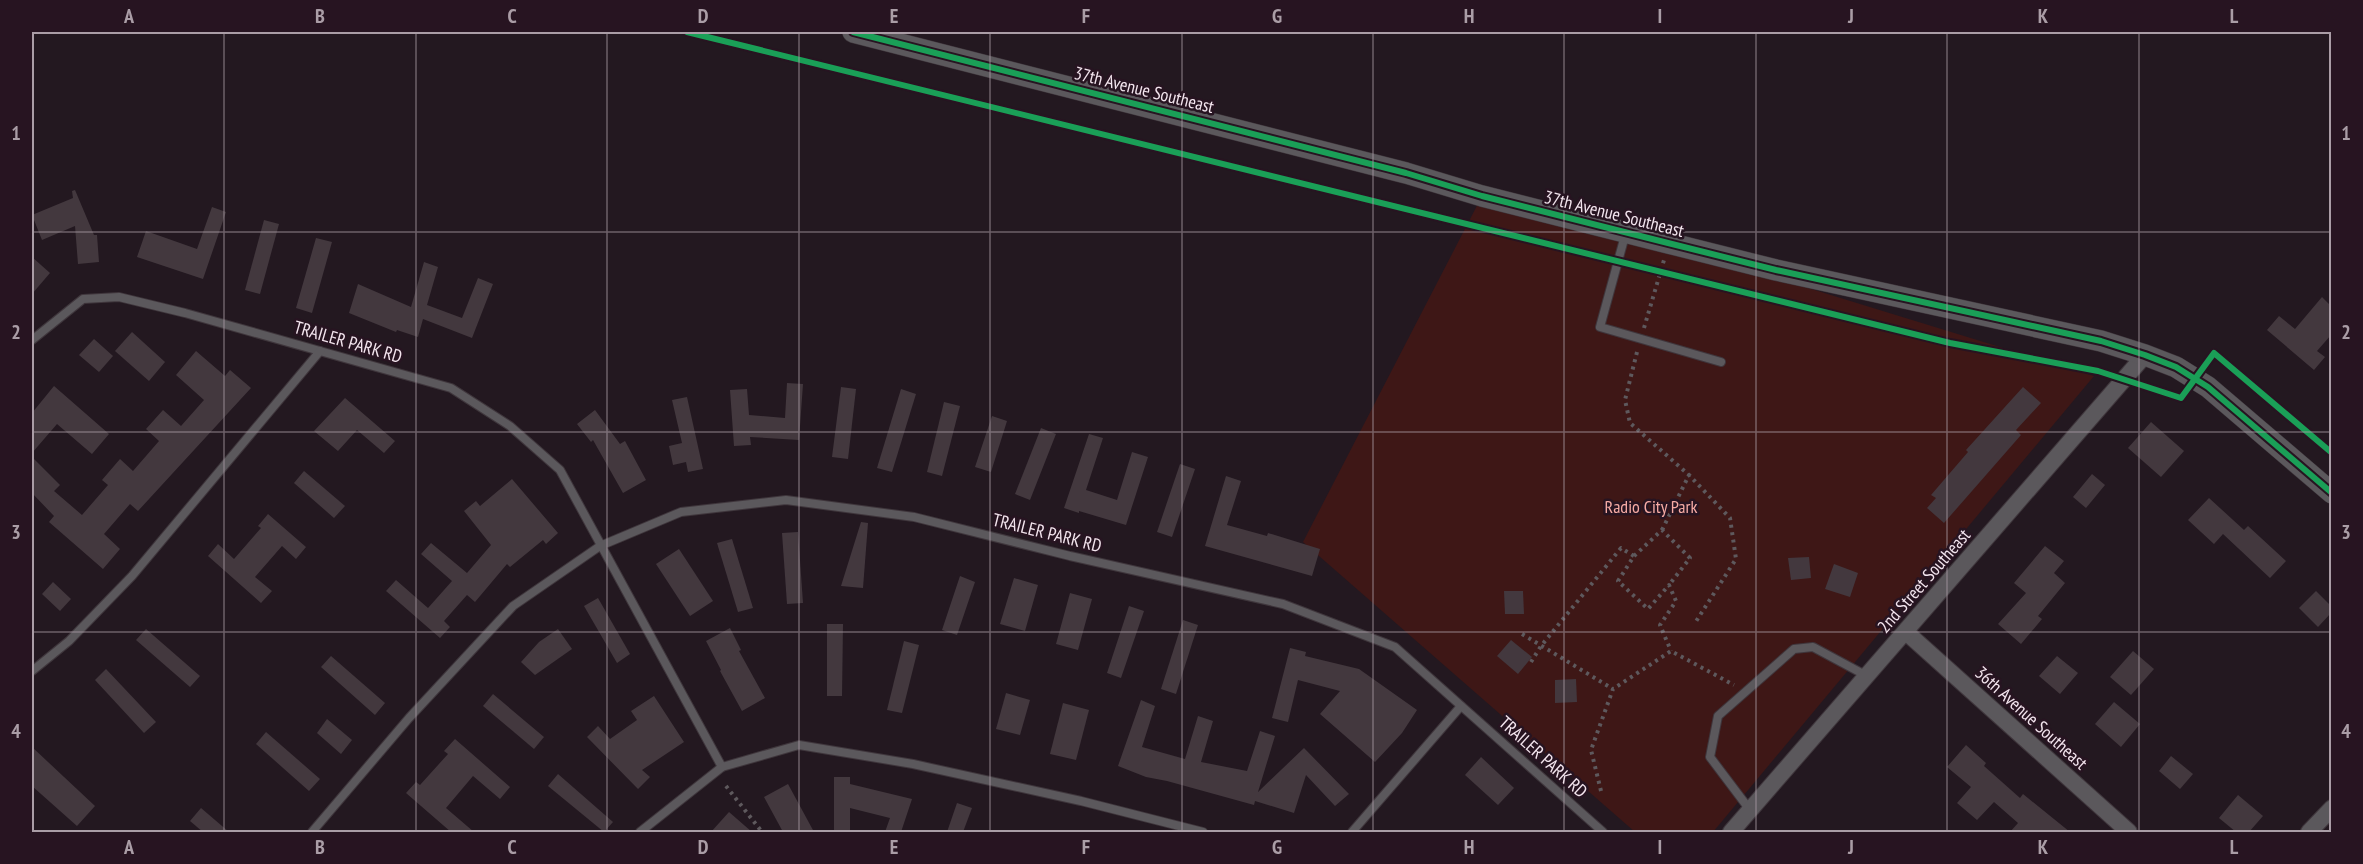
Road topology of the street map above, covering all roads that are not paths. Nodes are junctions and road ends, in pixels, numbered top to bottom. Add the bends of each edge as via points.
1 (853, 32) edge
2 (1626, 232) junction
3 (32, 340) edge
4 (320, 351) junction
5 (2145, 355) junction
6 (1721, 362) dead end
7 (2331, 493) edge
8 (600, 546) junction
9 (1906, 632) junction
10 (32, 671) edge
11 (1867, 676) junction
12 (1461, 706) junction
13 (722, 767) junction
14 (2331, 808) edge
15 (1750, 811) junction
16 (312, 832) edge
17 (640, 832) edge
18 (1203, 832) edge
19 (1352, 832) edge
20 (1603, 832) edge
21 (1731, 832) edge
22 (2129, 832) edge
23 (2309, 832) edge

1 - 2 street, 37th Avenue Southeast
2 - 5 street, 37th Avenue Southeast via 1776,270 2101,341
2 - 6 lane via 1600,327
3 - 4 lane, TRAILER PARK RD via 83,298 119,297
4 - 8 lane, TRAILER PARK RD via 451,388 510,426 560,470
4 - 10 lane via 132,576 69,641
5 - 7 street, 37th Avenue Southeast via 2176,367 2208,387
5 - 9 street, 2nd Street Southeast
8 - 12 lane, TRAILER PARK RD via 681,512 786,500 914,517 1283,604 1395,647
8 - 13 lane, TRAILER PARK RD
8 - 16 lane, TRAILER PARK RD via 513,606 409,718
9 - 11 street, 2nd Street Southeast
9 - 22 street, 36th Avenue Southeast
11 - 15 street, 2nd Street Southeast
11 - 15 lane via 1813,647 1794,649 1718,716 1710,757
12 - 19 lane
12 - 20 lane, TRAILER PARK RD
13 - 17 lane
13 - 18 lane via 799,745 913,764
14 - 23 street
15 - 21 street, 2nd Street Southeast

